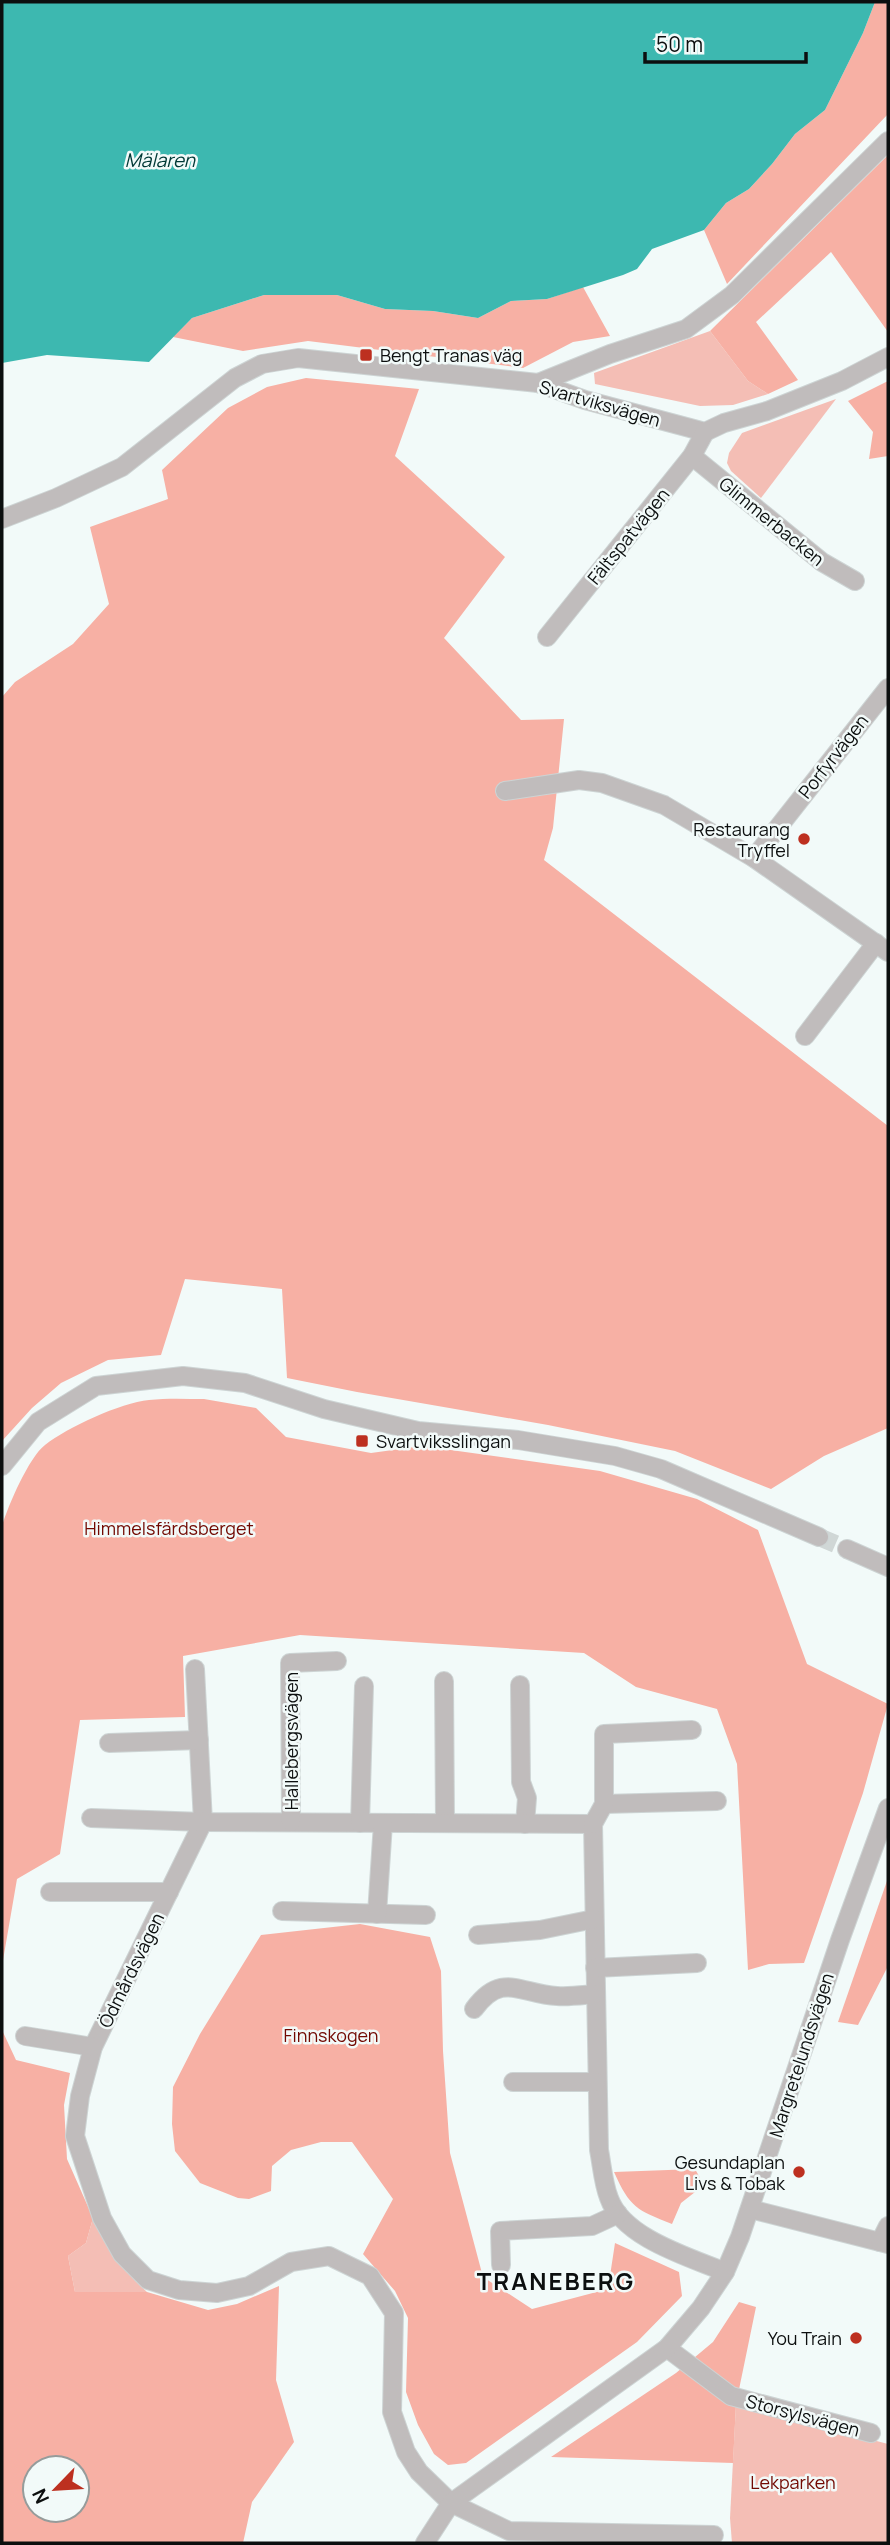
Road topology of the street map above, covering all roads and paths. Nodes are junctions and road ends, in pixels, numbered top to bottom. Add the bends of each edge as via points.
1 (888, 141) edge
2 (888, 357) edge
3 (538, 383) junction
4 (705, 432) junction
5 (692, 456) junction
6 (2, 519) edge
7 (855, 582) dead end
8 (547, 637) dead end
9 (888, 688) edge
10 (505, 791) dead end
11 (754, 858) junction
12 (882, 948) edge
13 (805, 1037) dead end
14 (2, 1466) edge
15 (819, 1537) tunnel mouth
16 (848, 1549) tunnel mouth
17 (888, 1567) edge
18 (337, 1661) dead end
19 (195, 1669) dead end
20 (444, 1681) dead end
21 (520, 1685) dead end
22 (363, 1686) dead end
23 (692, 1730) dead end
24 (199, 1740) junction
25 (109, 1743) dead end
26 (717, 1801) dead end
27 (604, 1804) junction
28 (888, 1808) edge
29 (90, 1818) dead end
30 (203, 1822) junction
31 (291, 1822) junction
32 (360, 1823) junction
33 (383, 1823) junction
34 (444, 1823) junction
35 (525, 1824) junction
36 (593, 1824) junction
37 (50, 1892) dead end
38 (169, 1892) junction
39 (282, 1911) dead end
40 (377, 1914) junction
41 (426, 1915) dead end
42 (594, 1919) junction
43 (478, 1935) dead end
44 (697, 1963) dead end
45 (595, 1968) junction
46 (595, 1994) junction
47 (474, 2008) dead end
48 (24, 2036) dead end
49 (93, 2047) junction
50 (513, 2082) dead end
51 (596, 2082) junction
52 (750, 2209) junction
53 (618, 2214) junction
54 (886, 2237) edge
55 (501, 2265) dead end
56 (725, 2272) junction
57 (667, 2348) junction
58 (871, 2433) dead end
59 (451, 2503) junction
60 (714, 2535) dead end
61 (508, 2537) edge
62 (425, 2543) edge

1 - 3 street via 732,295 687,329
2 - 4 street via 842,381
3 - 4 street, Svartviksvägen via 585,401
3 - 6 street, Svartviksvägen via 298,358 261,364 235,378 122,467
4 - 5 street, Fältspatvägen
5 - 7 street, Glimmerbacken via 822,562
5 - 8 street, Fältspatvägen
9 - 11 street, Porfyrvägen
10 - 11 street via 579,780 602,783 664,805
11 - 12 street
12 - 13 street
14 - 15 street via 38,1422 96,1386 183,1376 245,1383 324,1409 418,1431 518,1440 615,1456 685,1479
16 - 17 street
18 - 31 street, Hallebergsvägen via 290,1663
19 - 24 street, Ödmårdsvägen
20 - 34 street
21 - 35 street
22 - 32 street
23 - 27 street via 604,1734
24 - 25 street
24 - 30 street, Ödmårdsvägen
26 - 27 street
27 - 36 street
28 - 52 street, Margretelundsvägen
29 - 30 street
30 - 31 street, Hallebergsvägen
30 - 38 street, Ödmårdsvägen
31 - 32 street, Hallebergsvägen
32 - 33 street, Hallebergsvägen
33 - 34 street, Hallebergsvägen
33 - 40 street
34 - 35 street, Hallebergsvägen
35 - 36 street, Hallebergsvägen
36 - 42 street
37 - 38 street, Ödmårdsvägen
38 - 49 street, Ödmårdsvägen
39 - 40 street
40 - 41 street
42 - 43 street via 540,1930
42 - 45 street
44 - 45 street
45 - 46 street
46 - 47 street via 557,1996 501,1986 485,1994
46 - 51 street
48 - 49 street, Ödmårdsvägen
49 - 59 street, Ödmårdsvägen via 75,2136 102,2218 122,2254 148,2280 178,2290 216,2293 249,2286 291,2262 329,2256 370,2276 394,2313 393,2412 402,2442 419,2472
50 - 51 street
51 - 53 street via 598,2150 609,2199
52 - 54 street
52 - 56 street, Margretelundsvägen
53 - 55 street via 592,2226 499,2231
53 - 56 street via 630,2227 663,2246
56 - 57 street, Margretelundsvägen
57 - 58 street, Storsylsvägen via 731,2396
57 - 59 street, Margretelundsvägen
59 - 61 street, Ödmårdsvägen
59 - 62 street, Margretelundsvägen
60 - 61 street

